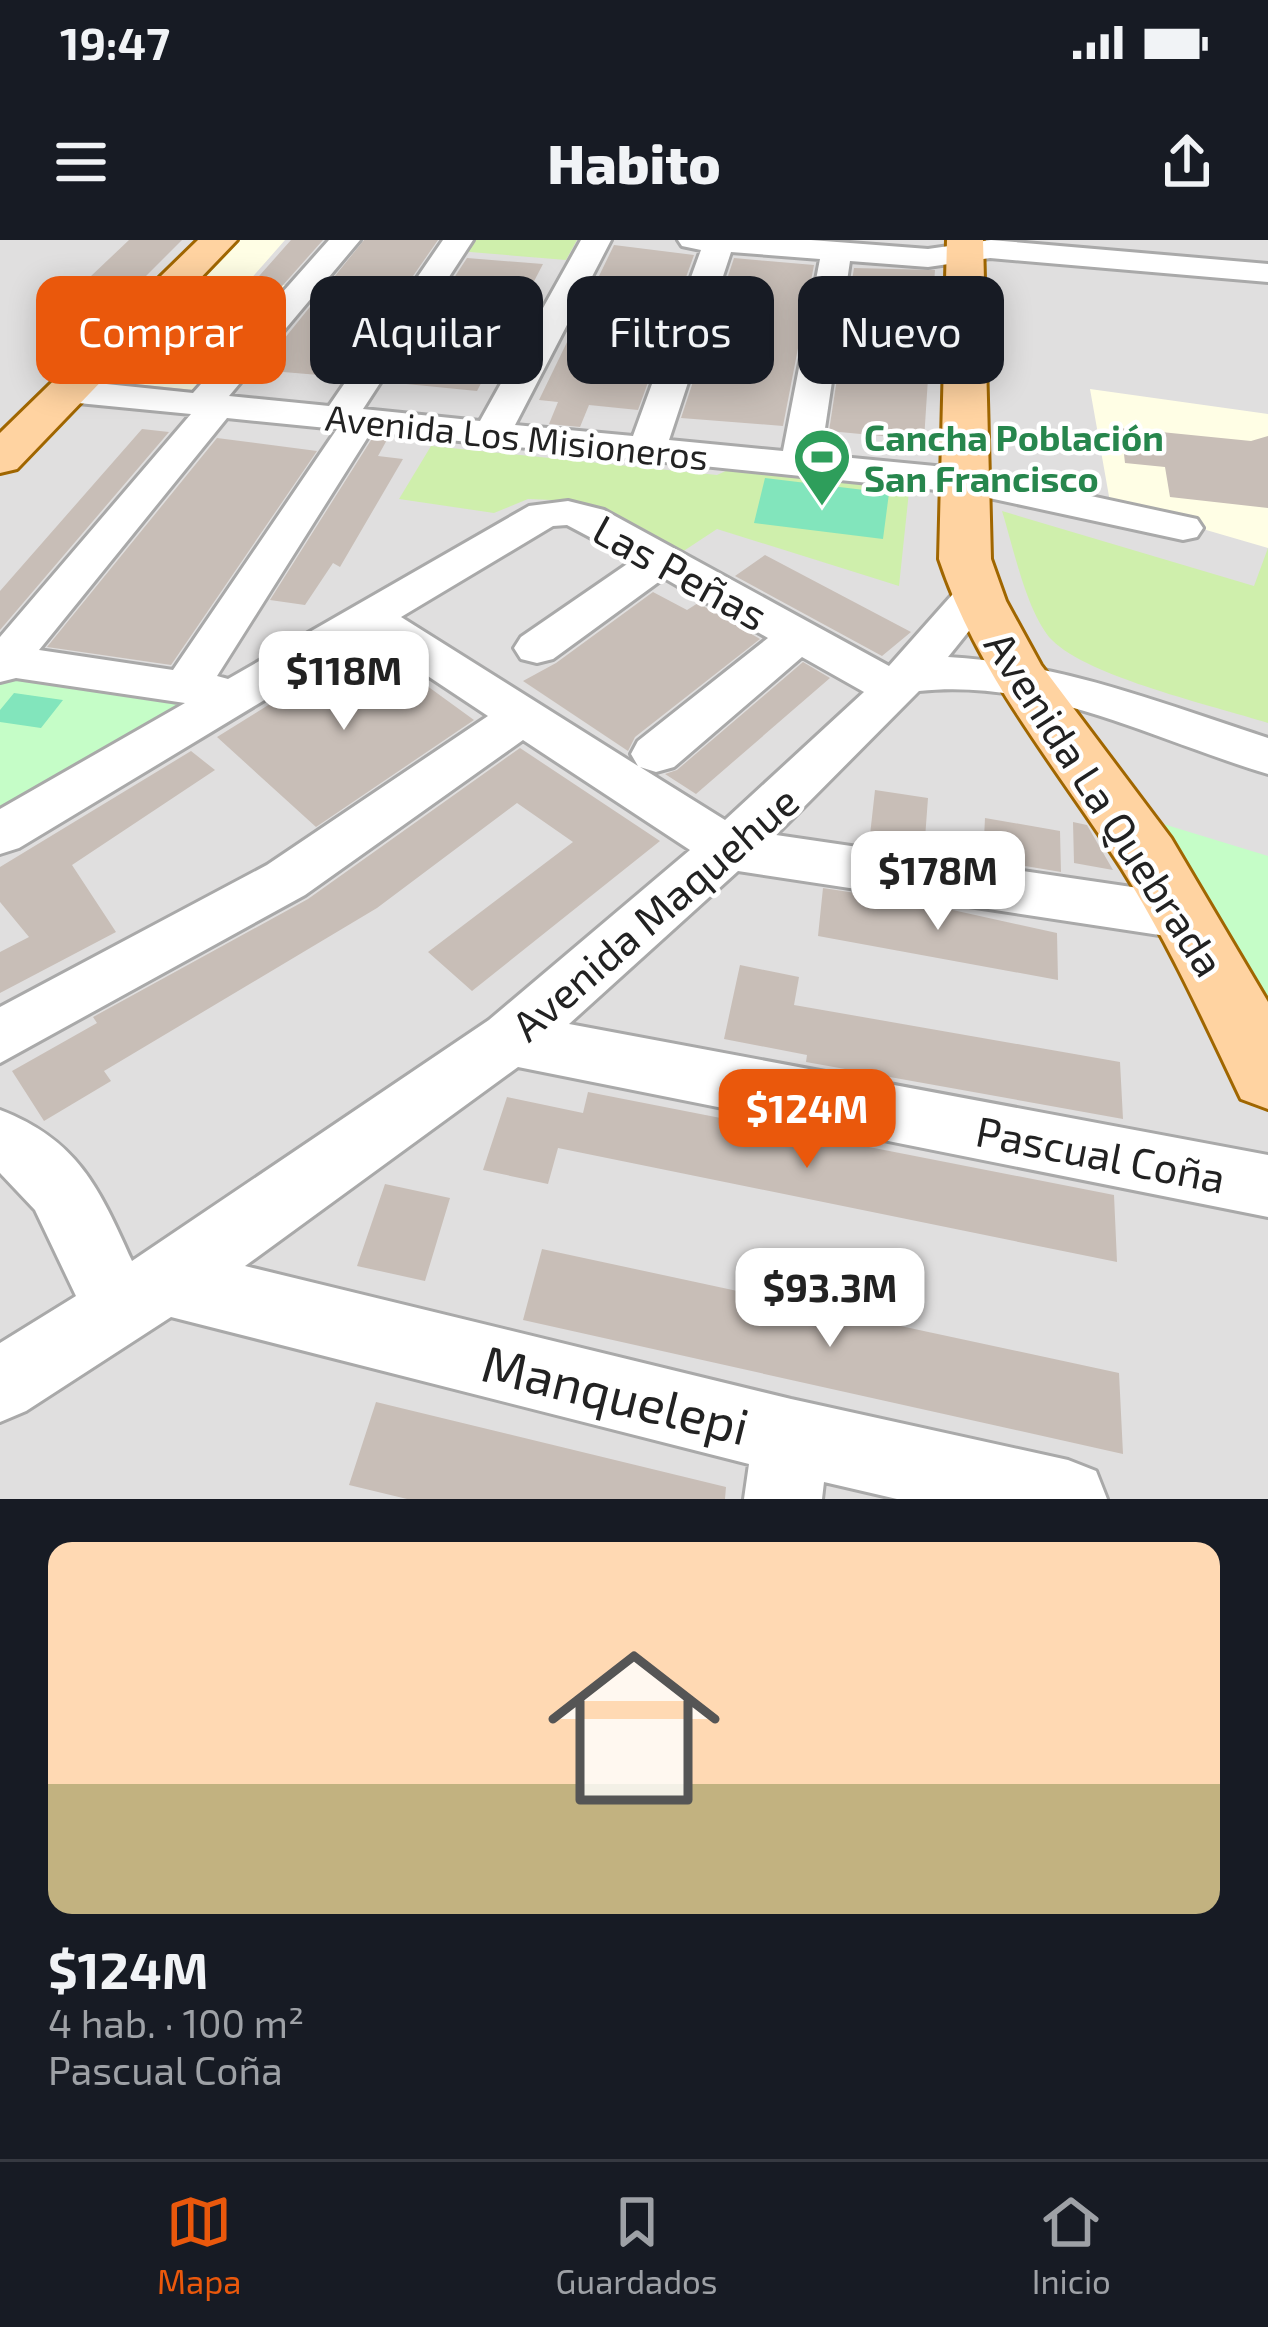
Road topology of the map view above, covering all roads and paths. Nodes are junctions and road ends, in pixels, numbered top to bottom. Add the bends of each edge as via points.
1 (219, 240) edge
2 (345, 240) edge
3 (458, 240) edge
4 (596, 240) edge
5 (706, 241) edge
6 (965, 246) edge
7 (1090, 249) edge
8 (836, 253) junction
9 (1268, 273) edge
10 (68, 391) junction
11 (210, 405) junction
12 (350, 419) junction
13 (492, 433) junction
14 (647, 448) junction
15 (0, 459) edge
16 (800, 464) junction
17 (966, 481) junction
18 (1183, 528) dead end
19 (662, 559) junction
20 (976, 596) junction
21 (369, 617) junction
22 (799, 636) junction
23 (537, 648) dead end
24 (2, 663) edge
25 (1016, 676) junction
26 (900, 683) junction
27 (186, 687) junction
28 (240, 696) junction
29 (523, 716) junction
30 (656, 754) dead end
31 (1268, 756) edge
32 (0, 834) edge
33 (729, 849) junction
34 (1186, 917) junction
35 (0, 1037) edge
36 (510, 1039) junction
37 (1268, 1075) edge
38 (0, 1140) edge
39 (1268, 1186) edge
40 (142, 1295) junction
41 (0, 1385) edge
42 (787, 1468) edge
43 (1068, 1499) edge

1 - 10 main road
2 - 11 street
3 - 12 street
4 - 13 street
5 - 8 street
5 - 14 street
6 - 7 street
6 - 8 street via 928,258
6 - 17 main road
7 - 9 street
8 - 16 street
10 - 11 street, Avenida Los Misioneros
10 - 15 main road
11 - 12 street, Avenida Los Misioneros
11 - 24 street
12 - 13 street, Avenida Los Misioneros
12 - 27 street
13 - 14 street, Avenida Los Misioneros
14 - 16 street, Avenida Los Misioneros
16 - 17 street, Avenida Los Misioneros
17 - 18 street, Avenida Los Misioneros
17 - 20 main road via 964,560
19 - 21 street, Las Peñas via 580,515 543,515
19 - 22 street, Las Peñas
19 - 23 street
20 - 25 main road, Avenida La Quebrada
20 - 26 street, Avenida Maquehue
21 - 28 street, Las Peñas
21 - 29 street
22 - 26 street, Las Peñas
22 - 30 street
24 - 27 street
25 - 26 street via 956,671
25 - 31 street
25 - 34 main road, Avenida La Quebrada
26 - 33 street, Avenida Maquehue
27 - 28 street
28 - 32 street, Las Peñas
29 - 33 street
29 - 35 street via 286,880
33 - 34 street
33 - 36 street, Avenida Maquehue
34 - 37 main road, Avenida La Quebrada
36 - 39 street, Pascual Coña
36 - 40 street, Avenida Maquehue
38 - 40 street via 33,1155 53,1176
40 - 41 street, Avenida Maquehue
40 - 42 street, Manquelepi
42 - 43 street, Manquelepi

